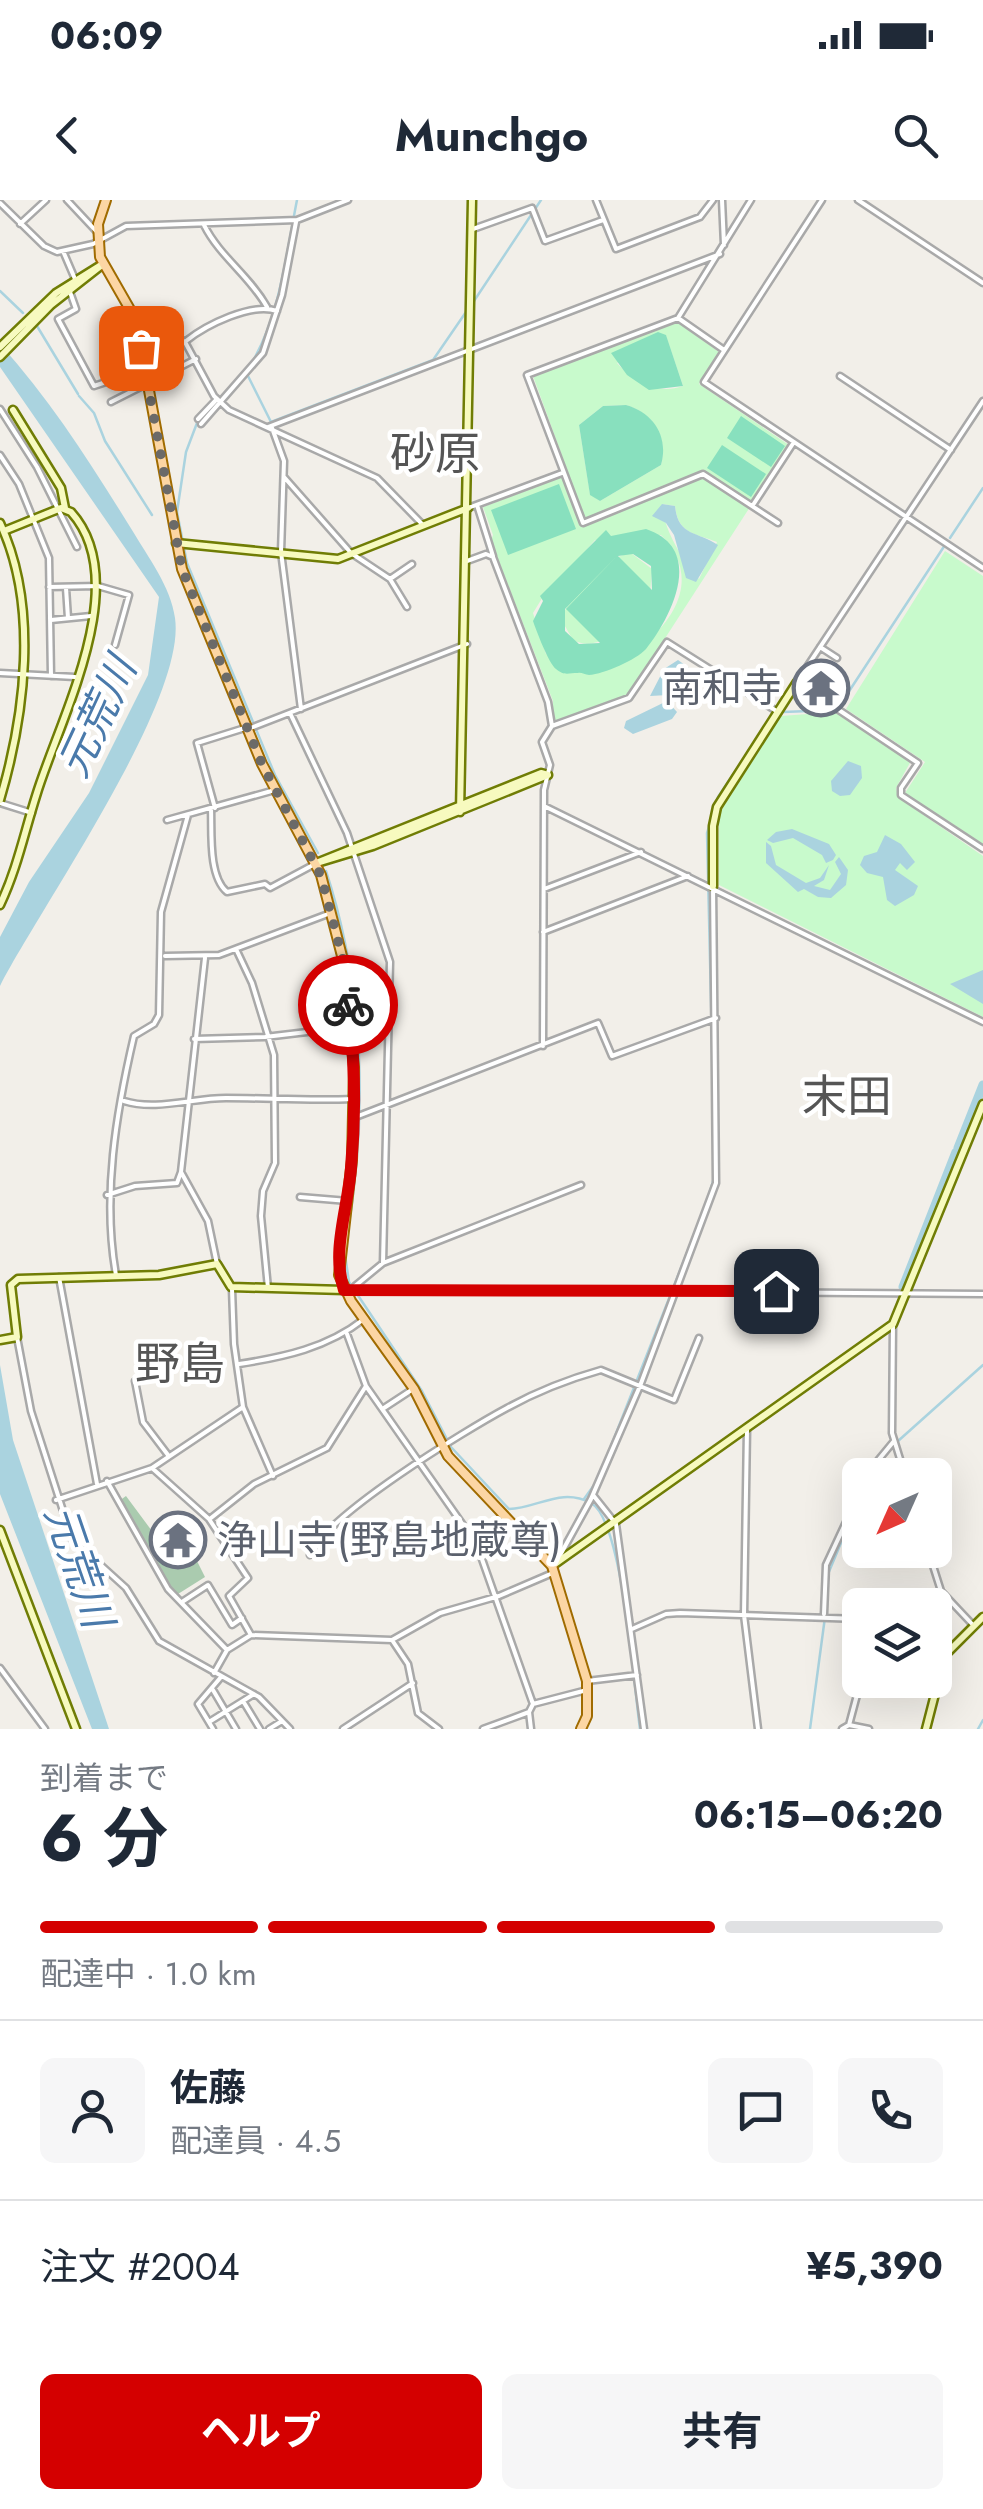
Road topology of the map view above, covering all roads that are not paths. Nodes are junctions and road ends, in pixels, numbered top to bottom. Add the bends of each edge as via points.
1 (46, 200) edge
2 (67, 200) edge
3 (106, 200) edge
4 (348, 200) edge
5 (472, 200) edge
6 (596, 200) edge
7 (713, 200) edge
8 (722, 200) edge
9 (751, 200) edge
10 (822, 200) edge
11 (858, 200) edge
12 (0, 203) edge
13 (297, 220) junction
14 (603, 220) junction
15 (20, 224) junction
16 (203, 224) junction
17 (472, 230) junction
18 (98, 236) junction
19 (724, 246) junction
20 (62, 251) junction
21 (720, 254) junction
22 (102, 265) junction
23 (76, 279) junction
24 (983, 283) edge
25 (69, 290) junction
26 (262, 298) junction
27 (267, 307) junction
28 (277, 310) junction
29 (133, 311) junction
30 (255, 312) junction
31 (678, 318) junction
32 (22, 329) junction
33 (185, 342) junction
34 (0, 347) edge
35 (470, 350) junction
36 (724, 350) junction
37 (0, 356) edge
38 (196, 359) junction
39 (145, 369) junction
40 (840, 376) dead end
41 (148, 384) junction
42 (219, 401) junction
43 (983, 401) edge
44 (111, 402) dead end
45 (0, 409) edge
46 (14, 410) dead end
47 (199, 421) dead end
48 (270, 427) junction
49 (794, 442) junction
50 (951, 450) junction
51 (0, 455) edge
52 (564, 472) junction
53 (284, 476) junction
54 (473, 506) junction
55 (752, 506) junction
56 (63, 508) junction
57 (907, 515) junction
58 (33, 520) junction
59 (778, 523) dead end
60 (423, 525) junction
61 (1, 529) edge
62 (86, 539) junction
63 (180, 543) junction
64 (280, 552) junction
65 (351, 553) junction
66 (493, 557) junction
67 (467, 561) junction
68 (412, 564) dead end
69 (983, 568) edge
70 (390, 580) junction
71 (94, 586) junction
72 (50, 587) junction
73 (66, 587) junction
74 (407, 607) dead end
75 (92, 616) junction
76 (68, 618) junction
77 (50, 620) junction
78 (116, 644) dead end
79 (467, 644) junction
80 (820, 647) junction
81 (837, 658) dead end
82 (0, 673) edge
83 (22, 674) junction
84 (51, 676) junction
85 (75, 677) junction
86 (798, 682) junction
87 (301, 709) junction
88 (778, 712) junction
89 (290, 713) junction
90 (552, 726) junction
91 (251, 727) junction
92 (548, 775) junction
93 (275, 790) junction
94 (0, 802) edge
95 (544, 806) junction
96 (213, 808) junction
97 (460, 808) junction
98 (32, 812) junction
99 (188, 815) junction
100 (167, 820) dead end
101 (353, 849) junction
102 (983, 849) edge
103 (641, 852) junction
104 (316, 864) junction
105 (689, 876) junction
106 (713, 886) junction
107 (544, 889) junction
108 (0, 906) edge
109 (332, 913) junction
110 (543, 932) junction
111 (236, 949) junction
112 (164, 956) junction
113 (205, 958) junction
114 (716, 1018) junction
115 (983, 1022) edge
116 (351, 1026) junction
117 (267, 1037) junction
118 (194, 1039) junction
119 (542, 1046) junction
120 (352, 1099) junction
121 (186, 1100) junction
122 (124, 1101) junction
123 (276, 1103) junction
124 (983, 1104) edge
125 (384, 1107) junction
126 (358, 1116) junction
127 (181, 1172) junction
128 (581, 1185) dead end
129 (107, 1195) junction
130 (300, 1198) dead end
131 (348, 1201) junction
132 (383, 1263) junction
133 (217, 1264) junction
134 (58, 1276) junction
135 (116, 1276) junction
136 (232, 1287) junction
137 (268, 1288) junction
138 (350, 1288) junction
139 (676, 1290) junction
140 (908, 1294) junction
141 (983, 1294) edge
142 (364, 1320) junction
143 (893, 1324) junction
144 (346, 1334) junction
145 (17, 1337) junction
146 (699, 1338) dead end
147 (4, 1340) edge
148 (239, 1364) junction
149 (134, 1382) dead end
150 (637, 1385) junction
151 (366, 1386) junction
152 (414, 1389) junction
153 (243, 1406) junction
154 (384, 1408) junction
155 (747, 1429) junction
156 (894, 1441) junction
157 (447, 1445) junction
158 (168, 1455) junction
159 (880, 1458) edge
160 (900, 1458) edge
161 (418, 1464) junction
162 (152, 1468) junction
163 (273, 1476) junction
164 (107, 1481) junction
165 (97, 1484) junction
166 (593, 1495) junction
167 (56, 1500) junction
168 (209, 1519) junction
169 (616, 1524) junction
170 (0, 1530) edge
171 (842, 1530) edge
172 (310, 1555) dead end
173 (934, 1568) edge
174 (554, 1569) junction
175 (498, 1596) junction
176 (182, 1602) junction
177 (744, 1615) junction
178 (824, 1616) junction
179 (983, 1617) edge
180 (242, 1618) junction
181 (842, 1618) edge
182 (973, 1625) junction
183 (632, 1628) junction
184 (251, 1634) junction
185 (392, 1640) junction
186 (952, 1646) edge
187 (227, 1650) junction
188 (0, 1668) edge
189 (214, 1673) junction
190 (637, 1675) junction
191 (222, 1676) junction
192 (413, 1683) junction
193 (588, 1685) junction
194 (213, 1689) junction
195 (254, 1694) junction
196 (856, 1698) edge
197 (937, 1698) edge
198 (243, 1701) junction
199 (534, 1704) junction
200 (226, 1712) junction
201 (529, 1712) junction
202 (282, 1721) junction
203 (209, 1722) junction
204 (849, 1724) junction
205 (45, 1729) edge
206 (76, 1729) edge
207 (212, 1729) edge
208 (236, 1729) edge
209 (260, 1729) edge
210 (269, 1729) edge
211 (290, 1729) edge
212 (343, 1729) edge
213 (439, 1729) edge
214 (482, 1729) edge
215 (531, 1729) edge
216 (581, 1729) edge
217 (644, 1729) edge
218 (758, 1729) edge
219 (842, 1729) edge
220 (869, 1729) edge
221 (926, 1729) edge

1 - 15 street
2 - 18 street
3 - 18 main road
4 - 13 street
5 - 17 street
6 - 14 street
7 - 14 street via 700,217 616,249
8 - 19 street
9 - 19 street
10 - 36 street
11 - 24 street
12 - 15 street
13 - 16 street
13 - 28 street
14 - 17 street via 545,241 532,208
15 - 20 street via 51,251
16 - 18 street via 126,226
16 - 26 street
17 - 35 street
18 - 20 street
18 - 22 main road
19 - 21 street
20 - 23 street
21 - 31 street
21 - 35 street
22 - 23 street
22 - 25 street
22 - 29 main road
23 - 32 street
25 - 32 street
25 - 39 street via 76,309 58,318 94,386
26 - 27 street
26 - 30 street
27 - 28 street
27 - 30 street
28 - 42 street via 259,360
29 - 33 street
29 - 39 main road
30 - 33 street via 211,323
31 - 36 street
31 - 52 street via 527,374
32 - 34 street
32 - 37 street
33 - 38 street
35 - 48 street
35 - 54 street
36 - 49 street via 704,382
38 - 41 street
38 - 42 street
39 - 41 main road
40 - 50 street
41 - 44 street
41 - 63 main road
42 - 47 street
42 - 48 street
43 - 50 street
45 - 56 street
46 - 56 street via 61,488
48 - 53 street
48 - 60 street via 377,478
49 - 55 street
49 - 57 street
50 - 57 street
51 - 58 street
52 - 54 street
52 - 55 street via 584,522 703,474
53 - 64 street
53 - 65 street
54 - 60 street
54 - 66 street
54 - 67 street
55 - 59 street
56 - 58 street
56 - 62 street via 76,516
56 - 62 street via 76,544
57 - 69 street
57 - 80 street
58 - 61 street
58 - 72 street via 49,558
60 - 65 street
61 - 83 street via 19,588
62 - 71 street
63 - 64 street
63 - 91 main road via 186,580
64 - 65 street via 338,559
64 - 87 street
65 - 70 street
66 - 67 street
66 - 90 street
67 - 79 street
68 - 70 street
70 - 74 street
71 - 73 street
71 - 75 street
71 - 78 street via 129,595
72 - 73 street
72 - 77 street
73 - 76 street
75 - 76 street
75 - 85 street
76 - 77 street
77 - 84 street
79 - 87 street
79 - 97 street
80 - 81 street
80 - 86 street
82 - 83 street
83 - 84 street
83 - 94 street
84 - 85 street
85 - 98 street
86 - 88 street
86 - 102 street via 918,763 902,795
87 - 89 street
88 - 90 street via 667,642 629,698
88 - 106 street via 714,815
89 - 91 street
89 - 101 street
90 - 92 street via 542,742
91 - 93 main road
91 - 96 street via 197,743
92 - 95 street
92 - 97 street
93 - 96 street
93 - 104 main road
94 - 98 street
95 - 103 street
95 - 107 street
96 - 99 street
96 - 104 street via 219,885 228,892 270,888
97 - 101 street
98 - 108 street
99 - 100 street
99 - 112 street via 162,912
101 - 104 street
101 - 125 street via 390,962
103 - 105 street
103 - 107 street
104 - 109 main road
105 - 106 street
105 - 110 street
106 - 114 street
106 - 115 street
107 - 110 street
109 - 111 street
109 - 116 main road
110 - 119 street
111 - 113 street
111 - 117 street
112 - 113 street
112 - 122 street via 160,1015 134,1036
113 - 118 street
114 - 119 street via 612,1056 598,1023
114 - 139 street via 719,1167
116 - 117 street
116 - 120 main road
117 - 118 street
117 - 123 street
118 - 121 street
119 - 125 street
120 - 123 street
120 - 126 main road
121 - 122 street via 145,1106
121 - 123 street
121 - 127 street
122 - 129 street
123 - 137 street via 275,1163 261,1216
124 - 140 street
125 - 126 street
125 - 132 street
126 - 131 main road
127 - 129 street via 177,1184
127 - 133 street via 208,1220
128 - 132 street
129 - 135 street
130 - 131 street
131 - 138 main road via 338,1260
132 - 138 street
133 - 135 street
133 - 136 street
134 - 135 street
134 - 145 street via 18,1279 11,1286
134 - 165 street
136 - 137 street
136 - 148 street
137 - 138 street
138 - 139 street
138 - 142 main road
139 - 140 street
139 - 150 street
140 - 141 street
140 - 143 street
142 - 144 street
142 - 152 main road
143 - 155 street
143 - 156 street
144 - 148 street via 285,1357
144 - 151 street
145 - 147 street
145 - 167 street
146 - 150 street via 674,1400
148 - 153 street
149 - 158 street via 143,1422
150 - 157 street via 594,1372 506,1408
150 - 166 street
151 - 154 street
151 - 163 street via 327,1448
152 - 154 street
152 - 157 main road
153 - 158 street
153 - 163 street
154 - 161 street
155 - 169 street
155 - 177 street
156 - 159 street
156 - 160 street
157 - 161 street
157 - 174 main road
158 - 162 street
161 - 172 street via 325,1531
161 - 175 street via 478,1545
162 - 164 street
162 - 168 street
163 - 168 street
164 - 165 street
164 - 176 street via 159,1576
165 - 167 street
166 - 169 street
166 - 174 street
167 - 189 street via 72,1539 126,1588 159,1641
168 - 180 street via 248,1578 228,1592
169 - 174 street
169 - 183 street
170 - 206 street
171 - 178 street via 826,1564
173 - 182 street via 941,1591
174 - 175 street
174 - 193 main road
175 - 185 street via 440,1613
175 - 199 street
176 - 180 street via 208,1584 232,1624
176 - 187 street
177 - 178 street
177 - 183 street via 666,1614
177 - 218 street
178 - 181 street
179 - 182 street
180 - 184 street
182 - 186 street
183 - 190 street
184 - 185 street
184 - 187 street
185 - 192 street
187 - 189 street
188 - 205 street
189 - 191 street
190 - 193 street
190 - 217 street
191 - 194 street
191 - 195 street
192 - 212 street
192 - 213 street via 418,1713
193 - 199 street
193 - 216 main road
194 - 200 street
194 - 203 street via 198,1704
195 - 198 street
195 - 202 street
196 - 204 street
197 - 221 street
198 - 200 street
198 - 209 street
199 - 201 street
200 - 203 street
200 - 208 street
201 - 214 street
201 - 215 street
202 - 210 street
202 - 211 street
203 - 207 street
204 - 219 street
204 - 220 street

